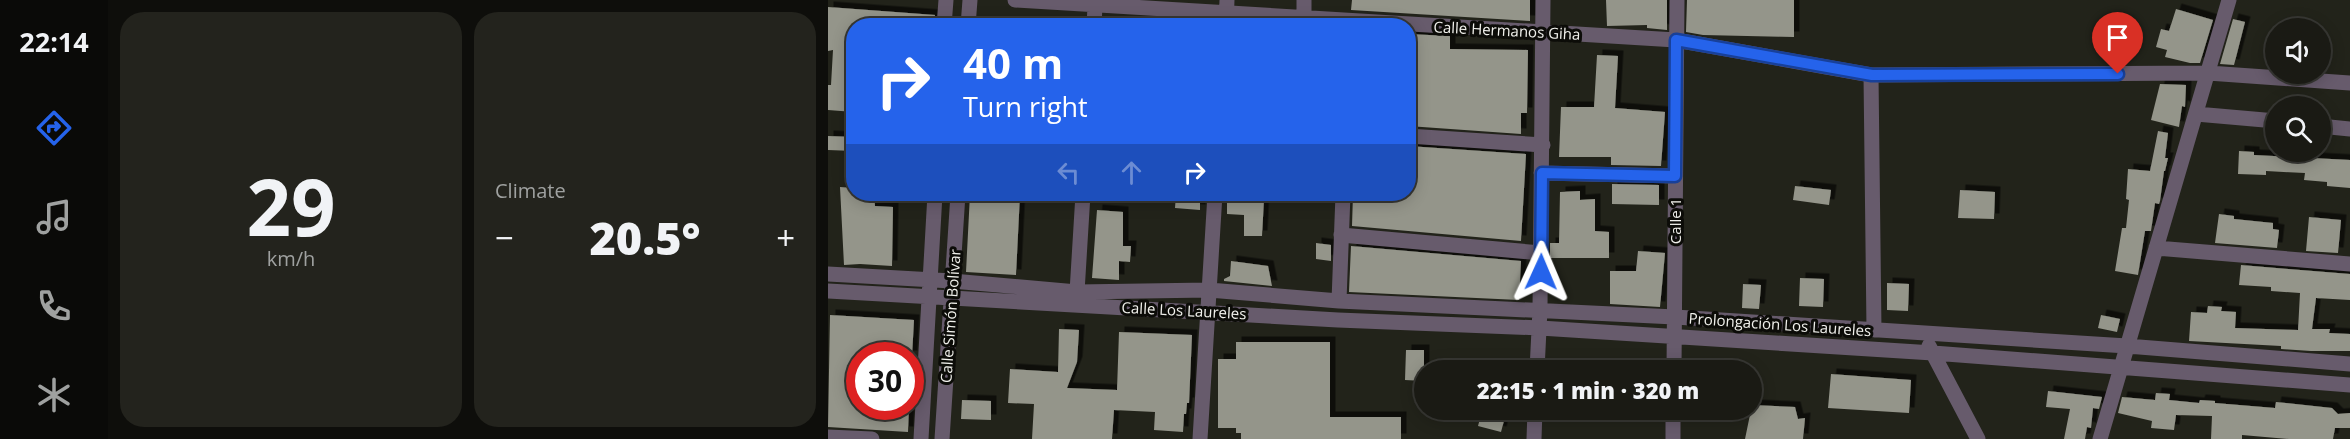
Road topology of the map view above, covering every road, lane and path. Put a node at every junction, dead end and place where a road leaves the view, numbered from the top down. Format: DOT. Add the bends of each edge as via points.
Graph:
graph roads {
  1 [pos="946,0"];
  2 [pos="970,0"];
  3 [pos="1015,0"];
  4 [pos="1304,0"];
  5 [pos="1543,0"];
  6 [pos="1677,0"];
  7 [pos="2229,0"];
  8 [pos="1095,6"];
  9 [pos="1227,13"];
  10 [pos="945,18"];
  11 [pos="969,18"];
  12 [pos="1094,18"];
  13 [pos="1304,18"];
  14 [pos="1416,26"];
  15 [pos="1544,32"];
  16 [pos="1676,40"];
  17 [pos="2208,73"];
  18 [pos="1872,75"];
  19 [pos="2350,84"];
  20 [pos="2196,114"];
  21 [pos="2265,121"];
  22 [pos="2331,127"];
  23 [pos="2350,129"];
  24 [pos="1416,137"];
  25 [pos="1543,145"];
  26 [pos="1542,173"];
  27 [pos="1675,176"];
  28 [pos="935,201"];
  29 [pos="958,201"];
  30 [pos="1083,201"];
  31 [pos="1215,201"];
  32 [pos="1343,201"];
  33 [pos="1341,235"];
  34 [pos="2156,248"];
  35 [pos="1541,253"];
  36 [pos="2350,264"];
  37 [pos="828,274"];
  38 [pos="930,280"];
  39 [pos="952,281"];
  40 [pos="828,291"];
  41 [pos="1209,291"];
  42 [pos="1077,292"];
  43 [pos="930,297"];
  44 [pos="951,298"];
  45 [pos="1339,301"];
  46 [pos="1540,309"];
  47 [pos="1207,311"];
  48 [pos="1675,317"];
  49 [pos="1540,328"];
  50 [pos="1874,330"];
  51 [pos="1922,333"];
  52 [pos="1675,336"];
  53 [pos="2127,346"];
  54 [pos="1933,353"];
  55 [pos="1538,360"];
  56 [pos="1674,360"];
  57 [pos="2350,364"];
  58 [pos="2121,368"];
  59 [pos="2350,385"];
  60 [pos="1535,420"];
  61 [pos="1673,420"];
  62 [pos="828,437"];
  63 [pos="872,439"];
  64 [pos="921,439"];
  65 [pos="942,439"];
  66 [pos="1200,439"];
  67 [pos="1534,439"];
  68 [pos="1673,439"];
  69 [pos="1978,439"];
  70 [pos="2100,439"];
  1 -- 10 [label="street"];
  2 -- 11 [label="street"];
  3 -- 8 [label="street, Calle Hermanos Giha"];
  4 -- 13 [label="street"];
  5 -- 15 [label="street"];
  6 -- 16 [label="street, Calle 1"];
  7 -- 17 [label="street"];
  8 -- 9 [label="street, Calle Hermanos Giha"];
  8 -- 12 [label="street"];
  9 -- 13 [label="street, Calle Hermanos Giha"];
  14 -- 15 [label="street, Calle Hermanos Giha"];
  15 -- 16 [label="street, Calle Hermanos Giha"];
  15 -- 25 [label="street"];
  16 -- 18 [label="street, Calle Hermanos Giha"];
  16 -- 27 [label="street, Calle 1"];
  17 -- 18 [label="street, Calle Hermanos Giha"];
  17 -- 19 [label="street, Calle Hermanos Giha"];
  17 -- 20 [label="street"];
  18 -- 50 [label="street"];
  20 -- 21 [label="street"];
  20 -- 34 [label="street"];
  22 -- 23 [label="street"];
  24 -- 25 [label="street"];
  25 -- 26 [label="street"];
  26 -- 27 [label="street"];
  26 -- 35 [label="street"];
  27 -- 48 [label="street, Calle 1"];
  28 -- 38 [label="street, Calle Simón Bolívar"];
  29 -- 39 [label="street, Calle Simón Bolívar"];
  30 -- 42 [label="street"];
  31 -- 41 [label="street"];
  32 -- 33 [label="street"];
  33 -- 35 [label="street"];
  33 -- 45 [label="street"];
  34 -- 36 [label="street"];
  34 -- 53 [label="street"];
  35 -- 46 [label="street"];
  37 -- 38 [label="street, Calle Los Laureles"];
  38 -- 39 [label="street, Calle Los Laureles"];
  38 -- 43 [label="street, Calle Simón Bolívar"];
  39 -- 42 [label="street, Calle Los Laureles"];
  39 -- 44 [label="street, Calle Simón Bolívar"];
  40 -- 43 [label="street, Calle Los Laureles"];
  41 -- 42 [label="street, Calle Los Laureles"];
  41 -- 45 [label="street, Prolongación Los Laureles"];
  41 -- 47 [label="street"];
  43 -- 44 [label="street, Calle Los Laureles"];
  43 -- 64 [label="street, Calle Simón Bolívar"];
  44 -- 47 [label="street, Calle Los Laureles"];
  44 -- 65 [label="street, Calle Simón Bolívar"];
  45 -- 46 [label="street, Prolongación Los Laureles"];
  46 -- 48 [label="street, Prolongación Los Laureles"];
  46 -- 49 [label="street"];
  47 -- 49 [label="street, Calle Los Laureles"];
  47 -- 66 [label="street"];
  48 -- 50 [label="street, Prolongación Los Laureles"];
  48 -- 52 [label="street, Calle 1"];
  49 -- 52 [label="street, Prolongación Los Laureles"];
  49 -- 55 [label="street"];
  50 -- 51 [label="street, Prolongación Los Laureles"];
  51 -- 53 [label="street, Prolongación Los Laureles"];
  51 -- 54 [label="street"];
  52 -- 54 [label="street, Prolongación Los Laureles"];
  52 -- 56 [label="street, Calle 1"];
  53 -- 57 [label="street, Prolongación Los Laureles"];
  53 -- 58 [label="street"];
  54 -- 58 [label="street, Prolongación Los Laureles"];
  54 -- 69 [label="street"];
  58 -- 59 [label="street, Prolongación Los Laureles"];
  58 -- 70 [label="street"];
  60 -- 67 [label="street"];
  61 -- 68 [label="street"];
  62 -- 63 [label="street"];
}
